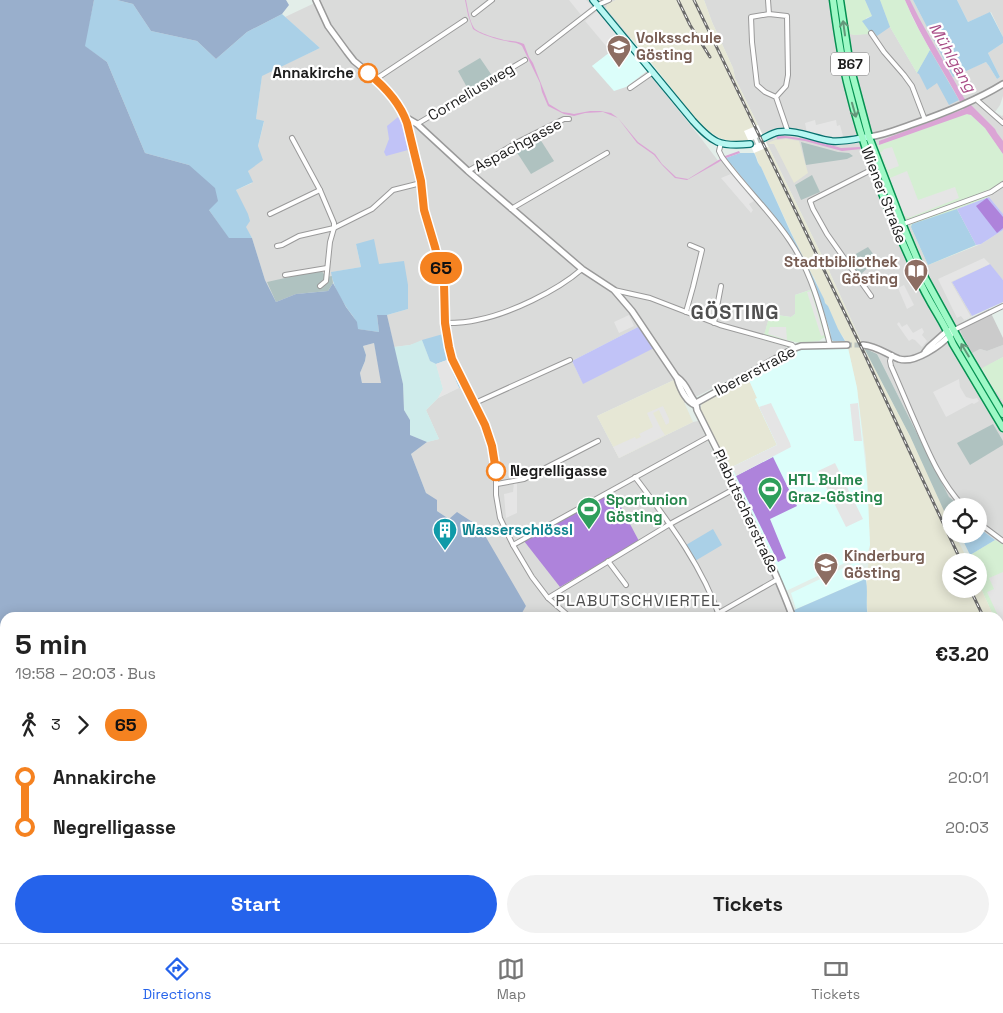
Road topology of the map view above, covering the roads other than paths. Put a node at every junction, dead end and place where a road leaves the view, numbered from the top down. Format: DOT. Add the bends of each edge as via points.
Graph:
graph roads {
  1 [pos="316,0"];
  2 [pos="492,0"];
  3 [pos="593,0"];
  4 [pos="609,0"];
  5 [pos="768,0"];
  6 [pos="833,0"];
  7 [pos="840,0"];
  8 [pos="598,6"];
  9 [pos="474,14"];
  10 [pos="769,14"];
  11 [pos="465,20"];
  12 [pos="872,33"];
  13 [pos="538,52"];
  14 [pos="525,60"];
  15 [pos="653,72"];
  16 [pos="376,79"];
  17 [pos="1003,84"];
  18 [pos="630,88"];
  19 [pos="776,97"];
  20 [pos="977,98"];
  21 [pos="405,117"];
  22 [pos="569,119"];
  23 [pos="925,120"];
  24 [pos="1003,123"];
  25 [pos="417,124"];
  26 [pos="788,132"];
  27 [pos="292,138"];
  28 [pos="764,138"];
  29 [pos="866,138"];
  30 [pos="724,144"];
  31 [pos="750,144"];
  32 [pos="607,153"];
  33 [pos="873,169"];
  34 [pos="468,171"];
  35 [pos="421,183"];
  36 [pos="1003,184"];
  37 [pos="320,190"];
  38 [pos="511,209"];
  39 [pos="270,214"];
  40 [pos="903,224"];
  41 [pos="334,228"];
  42 [pos="690,245"];
  43 [pos="277,246"];
  44 [pos="327,268"];
  45 [pos="582,270"];
  46 [pos="285,275"];
  47 [pos="320,286"];
  48 [pos="721,286"];
  49 [pos="614,290"];
  50 [pos="871,296"];
  51 [pos="1003,306"];
  52 [pos="686,312"];
  53 [pos="445,323"];
  54 [pos="714,323"];
  55 [pos="950,332"];
  56 [pos="830,345"];
  57 [pos="846,345"];
  58 [pos="863,345"];
  59 [pos="795,348"];
  60 [pos="892,355"];
  61 [pos="570,360"];
  62 [pos="475,403"];
  63 [pos="696,404"];
  64 [pos="1003,414"];
  65 [pos="1003,428"];
  66 [pos="710,436"];
  67 [pos="598,441"];
  68 [pos="635,477"];
  69 [pos="497,484"];
  70 [pos="736,488"];
  71 [pos="956,498"];
  72 [pos="670,524"];
  73 [pos="987,529"];
  74 [pos="1003,541"];
  75 [pos="513,545"];
  76 [pos="608,561"];
  77 [pos="778,579"];
  78 [pos="626,585"];
  79 [pos="548,598"];
  80 [pos="564,612"];
  81 [pos="718,612"];
  82 [pos="791,612"];
  1 -- 16 [label="street" via="328,26 347,52"];
  2 -- 9 [label="street"];
  3 -- 8 [label="main road"];
  4 -- 8 [label="street"];
  5 -- 10 [label="street"];
  6 -- 29 [label="main road, Wiener Straße / B67, one-way" via="844,69"];
  29 -- 7 [label="main road, Wiener Straße / B67, one-way"];
  8 -- 13 [label="street"];
  8 -- 15 [label="main road"];
  10 -- 19 [label="street" via="788,16 788,75 786,86"];
  10 -- 19 [label="street" via="751,17 752,42 758,85"];
  11 -- 16 [label="street"];
  12 -- 23 [label="street" via="912,86"];
  14 -- 25 [label="street, Corneliusweg"];
  15 -- 18 [label="street"];
  15 -- 30 [label="main road" via="706,136"];
  16 -- 21 [label="street"];
  17 -- 20 [label="street"];
  19 -- 26 [label="street"];
  20 -- 23 [label="street"];
  20 -- 24 [label="street"];
  21 -- 25 [label="street, Plabutscherstraße"];
  21 -- 35 [label="street"];
  22 -- 34 [label="street, Aspachgasse" via="518,142"];
  23 -- 29 [label="street"];
  25 -- 34 [label="street, Plabutscherstraße"];
  26 -- 28 [label="main road"];
  26 -- 29 [label="main road" via="841,142"];
  27 -- 37 [label="street"];
  29 -- 33 [label="main road, Wiener Straße / B67"];
  29 -- 40 [label="main road, Wiener Straße / B67"];
  30 -- 31 [label="main road"];
  30 -- 56 [label="street" via="719,151 723,159 781,229 799,257 817,296"];
  32 -- 38 [label="street"];
  33 -- 50 [label="street" via="810,200 828,234"];
  33 -- 55 [label="main road, Wiener Straße / B67" via="909,258"];
  34 -- 38 [label="street, Plabutscherstraße"];
  35 -- 41 [label="street" via="393,190 372,209"];
  35 -- 53 [label="street" via="424,210 444,283"];
  36 -- 40 [label="street, Wiener Straße" via="991,192"];
  37 -- 39 [label="street"];
  37 -- 41 [label="street"];
  38 -- 45 [label="street, Plabutscherstraße"];
  40 -- 55 [label="main road, Wiener Straße / B67"];
  41 -- 43 [label="street" via="300,235"];
  41 -- 44 [label="street"];
  42 -- 52 [label="street" via="702,250"];
  44 -- 46 [label="street"];
  44 -- 47 [label="street" via="326,281"];
  45 -- 49 [label="street, Plabutscherstraße"];
  45 -- 53 [label="street" via="556,288 509,310 478,320"];
  48 -- 54 [label="street"];
  49 -- 52 [label="street" via="650,298"];
  49 -- 63 [label="street, Plabutscherstraße" via="630,308 690,403"];
  51 -- 55 [label="street"];
  52 -- 54 [label="street"];
  53 -- 62 [label="street" via="452,359"];
  54 -- 59 [label="street"];
  55 -- 60 [label="street" via="934,348 916,358 908,360"];
  64 -- 55 [label="main road, Wiener Straße / B67, one-way"];
  55 -- 65 [label="main road, Wiener Straße / B67" via="953,344"];
  56 -- 57 [label="street, Ibererstraße"];
  56 -- 59 [label="street, Ibererstraße"];
  58 -- 60 [label="street" via="877,347"];
  59 -- 63 [label="street, Ibererstraße"];
  60 -- 71 [label="street" via="891,366 925,443"];
  61 -- 62 [label="street"];
  62 -- 69 [label="street" via="492,446"];
  63 -- 66 [label="street, Plabutscherstraße"];
  66 -- 68 [label="street"];
  66 -- 70 [label="street, Plabutscherstraße"];
  67 -- 69 [label="street" via="524,479"];
  68 -- 72 [label="street"];
  68 -- 75 [label="street"];
  69 -- 75 [label="street" via="500,518"];
  70 -- 72 [label="street"];
  70 -- 77 [label="street, Plabutscherstraße"];
  72 -- 76 [label="street"];
  72 -- 81 [label="street" via="707,584"];
  73 -- 74 [label="street"];
  75 -- 79 [label="street"];
  76 -- 78 [label="street"];
  76 -- 79 [label="street"];
  77 -- 81 [label="street"];
  77 -- 82 [label="street, Plabutscherstraße"];
  79 -- 80 [label="street"];
}
